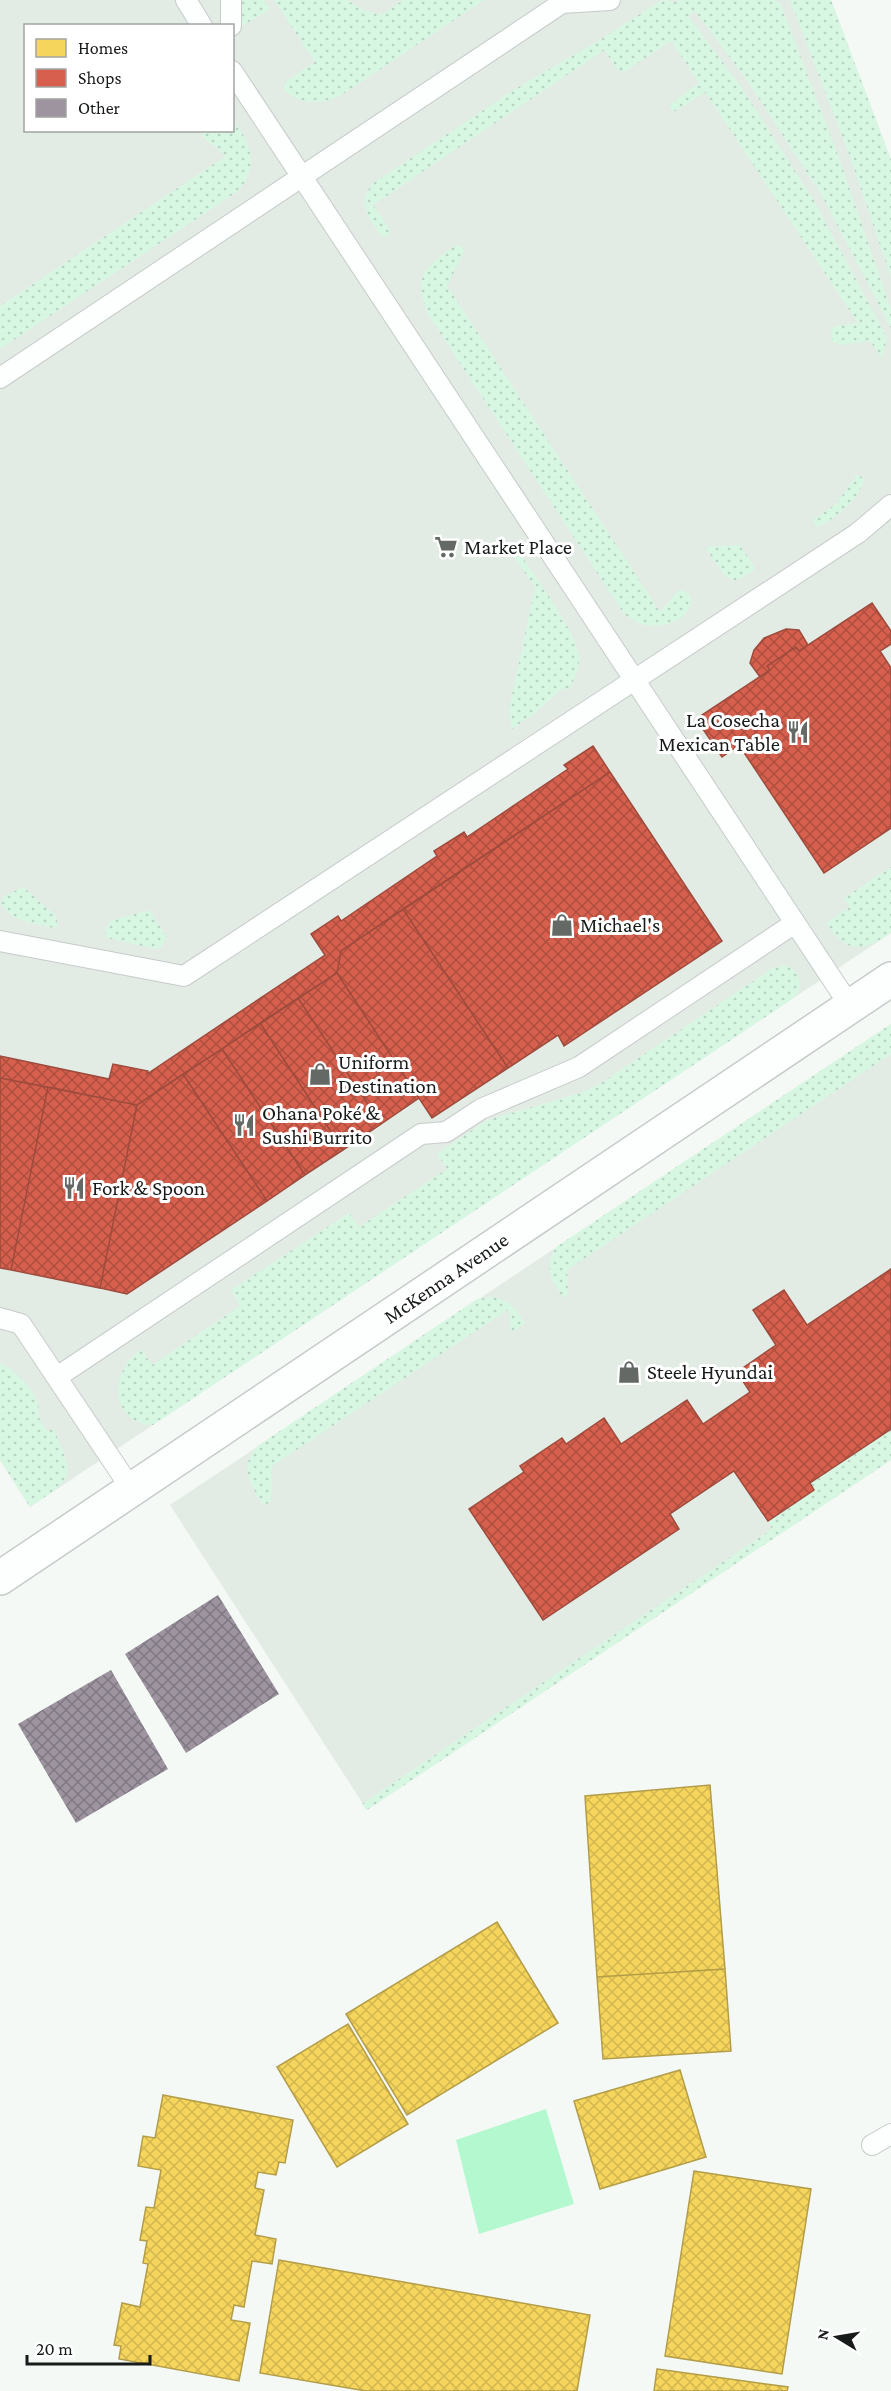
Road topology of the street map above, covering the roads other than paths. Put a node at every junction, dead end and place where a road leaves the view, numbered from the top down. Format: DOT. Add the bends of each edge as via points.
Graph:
graph roads {
  1 [pos="186,0"];
  2 [pos="231,0"];
  3 [pos="610,0"];
  4 [pos="563,2"];
  5 [pos="201,24"];
  6 [pos="231,24"];
  7 [pos="234,74"];
  8 [pos="303,178"];
  9 [pos="0,378"];
  10 [pos="891,505"];
  11 [pos="635,680"];
  12 [pos="795,923"];
  13 [pos="0,941"];
  14 [pos="891,979"];
  15 [pos="850,1006"];
  16 [pos="0,1318"];
  17 [pos="57,1377"];
  18 [pos="132,1490"];
  19 [pos="8,1566"];
  20 [pos="891,2133"];
  21 [pos="891,2149"];
  1 -- 5 [label="lane"];
  2 -- 6 [label="lane"];
  3 -- 4 [label="lane"];
  4 -- 8 [label="lane"];
  7 -- 8 [label="lane"];
  8 -- 9 [label="lane"];
  8 -- 11 [label="lane"];
  10 -- 11 [label="lane" via="858,533"];
  11 -- 12 [label="lane"];
  11 -- 13 [label="lane" via="184,976"];
  12 -- 15 [label="lane"];
  12 -- 17 [label="lane" via="579,1067 481,1109 446,1132 421,1134"];
  14 -- 15 [label="street, McKenna Avenue"];
  15 -- 18 [label="street, McKenna Avenue"];
  16 -- 17 [label="lane" via="21,1324"];
  17 -- 18 [label="lane"];
  18 -- 19 [label="street, McKenna Avenue"];
  20 -- 21 [label="lane" via="872,2145"];
}
